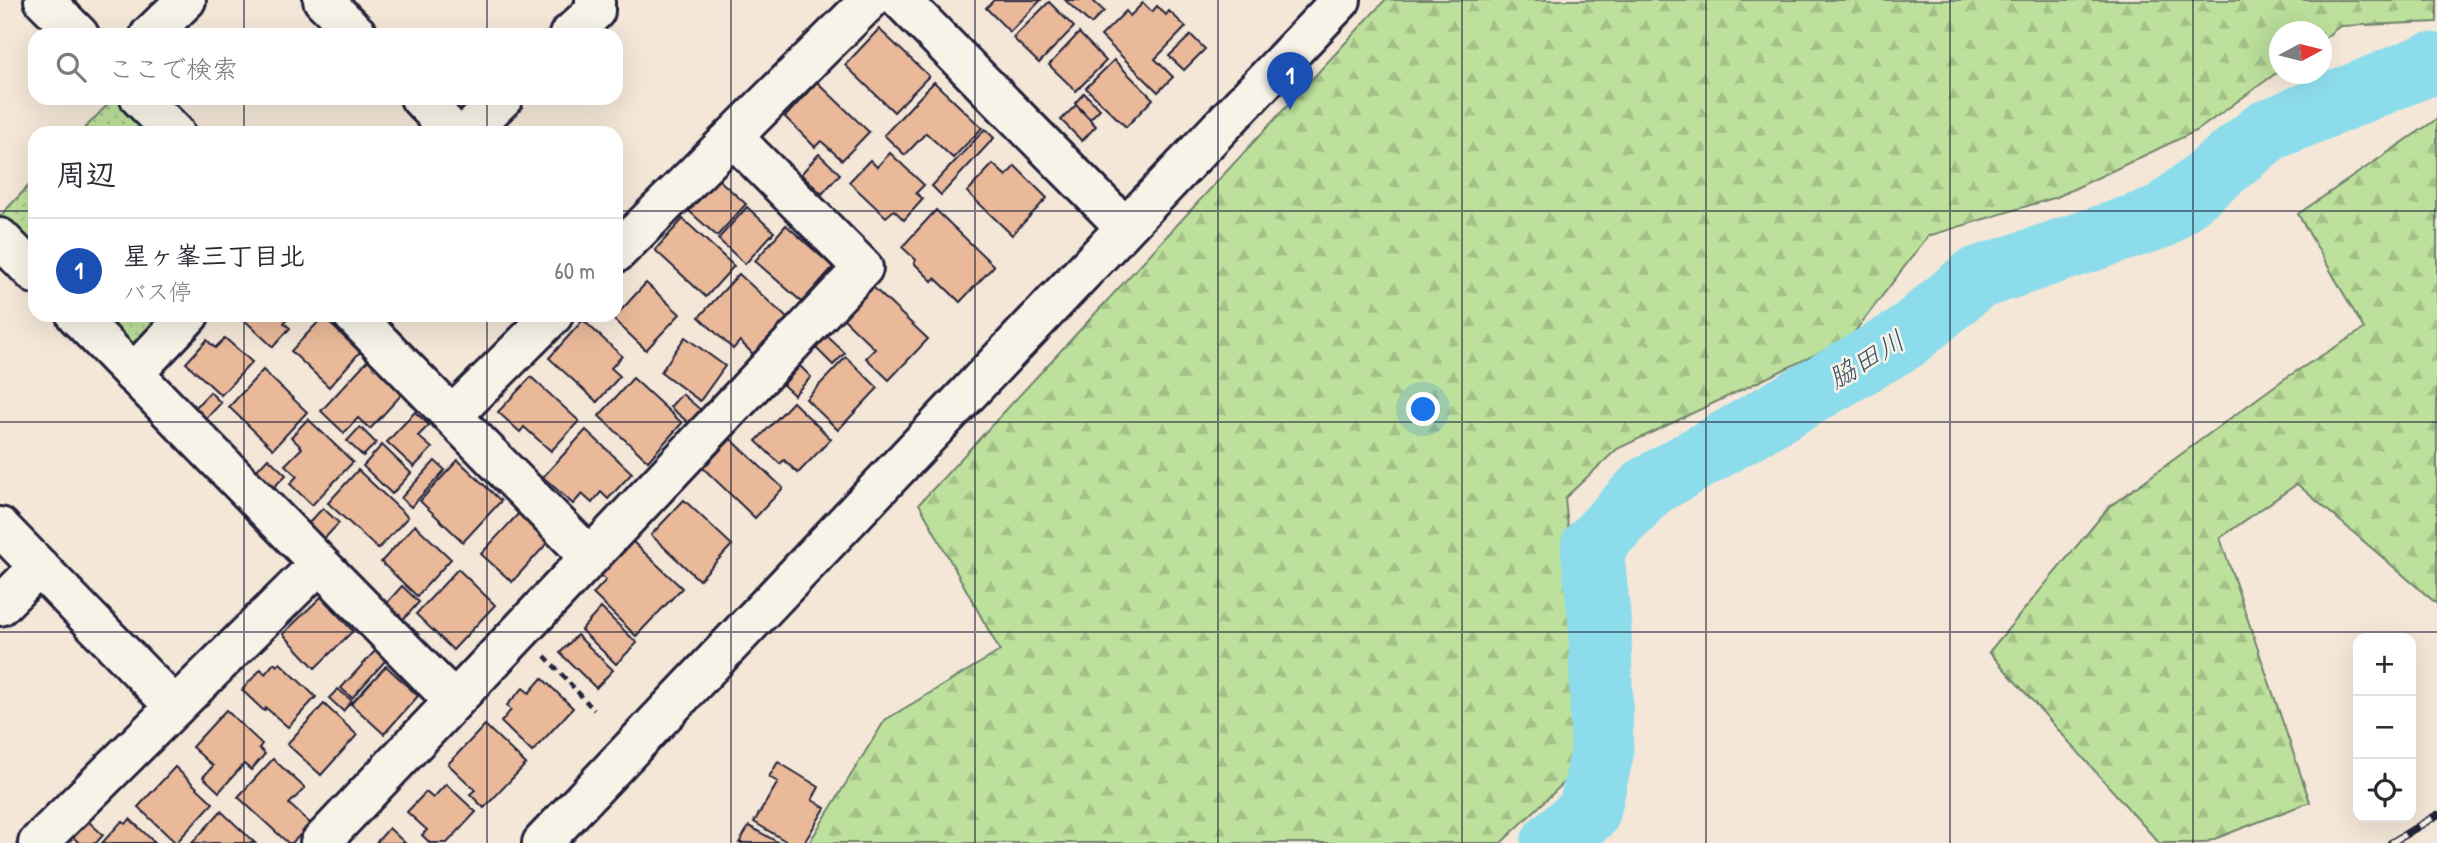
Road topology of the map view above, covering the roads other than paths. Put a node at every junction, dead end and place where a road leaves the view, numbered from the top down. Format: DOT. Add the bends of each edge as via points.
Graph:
graph roads {
  1 [pos="44,0"];
  2 [pos="186,0"];
  3 [pos="323,0"];
  4 [pos="595,0"];
  5 [pos="870,0"];
  6 [pos="901,0"];
  7 [pos="1341,0"];
  8 [pos="72,28"];
  9 [pos="157,28"];
  10 [pos="351,28"];
  11 [pos="577,28"];
  12 [pos="147,105"];
  13 [pos="426,105"];
  14 [pos="496,105"];
  15 [pos="168,126"];
  16 [pos="447,126"];
  17 [pos="474,126"];
  18 [pos="733,137"];
  19 [pos="1125,227"];
  20 [pos="0,238"];
  21 [pos="623,246"];
  22 [pos="28,267"];
  23 [pos="82,322"];
  24 [pos="182,322"];
  25 [pos="360,322"];
  26 [pos="546,322"];
  27 [pos="133,374"];
  28 [pos="452,416"];
  29 [pos="0,527"];
  30 [pos="590,557"];
  31 [pos="319,564"];
  32 [pos="39,567"];
  33 [pos="0,606"];
  34 [pos="454,701"];
  35 [pos="175,707"];
  36 [pos="38,843"];
  37 [pos="320,843"];
  38 [pos="542,843"];
  1 -- 8 [label="street"];
  2 -- 9 [label="street"];
  3 -- 10 [label="street"];
  4 -- 11 [label="street" via="595,11"];
  5 -- 18 [label="street"];
  6 -- 19 [label="street"];
  7 -- 19 [label="street"];
  12 -- 15 [label="street"];
  13 -- 16 [label="street"];
  14 -- 17 [label="street"];
  18 -- 21 [label="street"];
  18 -- 30 [label="street" via="863,268"];
  19 -- 38 [label="street"];
  20 -- 22 [label="street"];
  23 -- 27 [label="street"];
  24 -- 27 [label="street"];
  25 -- 28 [label="street"];
  26 -- 28 [label="street"];
  27 -- 31 [label="street"];
  28 -- 30 [label="street"];
  29 -- 32 [label="street"];
  30 -- 34 [label="street"];
  31 -- 34 [label="street"];
  31 -- 35 [label="street"];
  32 -- 33 [label="street"];
  32 -- 35 [label="street"];
  34 -- 37 [label="street"];
  35 -- 36 [label="street"];
}
